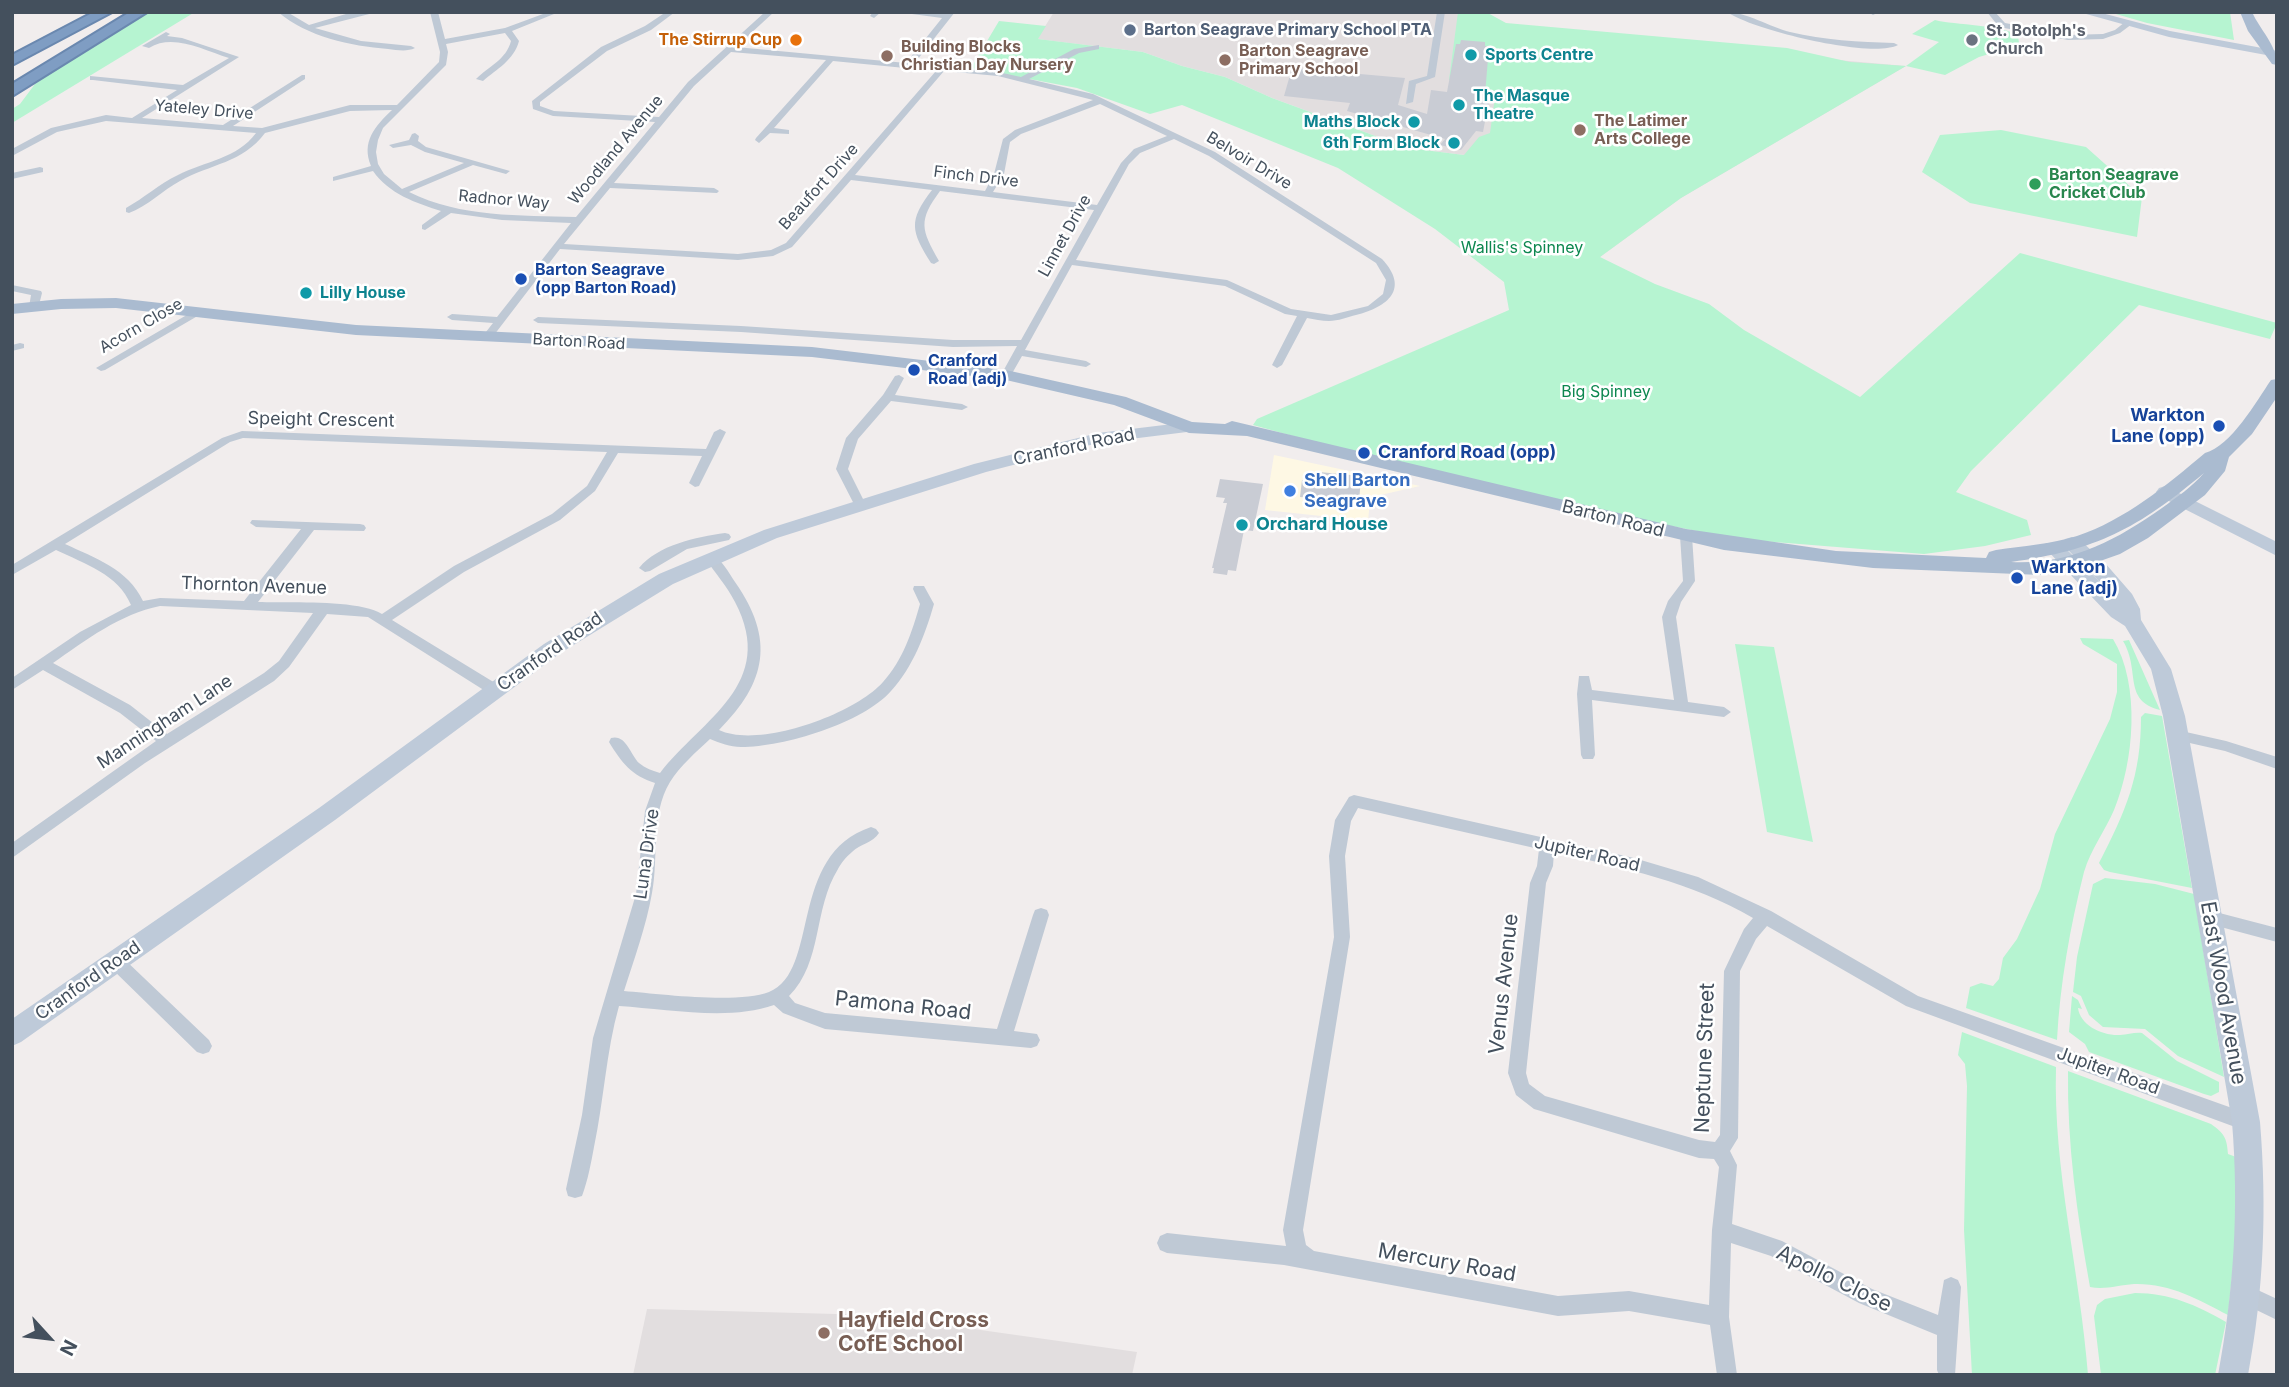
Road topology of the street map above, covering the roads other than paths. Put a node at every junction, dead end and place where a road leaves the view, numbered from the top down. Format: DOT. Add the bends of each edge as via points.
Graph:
graph roads {
  1 [pos="95,12"];
  2 [pos="105,12"];
  3 [pos="124,12"];
  4 [pos="139,12"];
  5 [pos="282,12"];
  6 [pos="373,12"];
  7 [pos="434,12"];
  8 [pos="671,12"];
  9 [pos="770,12"];
  10 [pos="901,12"];
  11 [pos="1441,12"];
  12 [pos="1731,12"];
  13 [pos="1991,12"];
  14 [pos="2084,12"];
  15 [pos="2246,12"];
  16 [pos="550,13"];
  17 [pos="949,14"];
  18 [pos="2128,24"];
  19 [pos="310,27"];
  20 [pos="507,30"];
  21 [pos="442,42"];
  22 [pos="1894,45"];
  23 [pos="146,46"];
  24 [pos="1096,47"];
  25 [pos="411,48"];
  26 [pos="729,49"];
  27 [pos="12,52"];
  28 [pos="2274,54"];
  29 [pos="832,58"];
  30 [pos="12,61"];
  31 [pos="909,65"];
  32 [pos="943,68"];
  33 [pos="107,70"];
  34 [pos="12,71"];
  35 [pos="470,73"];
  36 [pos="302,77"];
  37 [pos="1023,79"];
  38 [pos="278,81"];
  39 [pos="293,83"];
  40 [pos="184,88"];
  41 [pos="12,91"];
  42 [pos="1099,101"];
  43 [pos="1409,102"];
  44 [pos="399,107"];
  45 [pos="135,118"];
  46 [pos="662,120"];
  47 [pos="224,128"];
  48 [pos="768,130"];
  49 [pos="262,131"];
  50 [pos="786,132"];
  51 [pos="1174,136"];
  52 [pos="759,140"];
  53 [pos="393,145"];
  54 [pos="12,153"];
  55 [pos="470,164"];
  56 [pos="516,166"];
  57 [pos="375,169"];
  58 [pos="40,170"];
  59 [pos="12,176"];
  60 [pos="850,177"];
  61 [pos="335,178"];
  62 [pos="608,185"];
  63 [pos="938,188"];
  64 [pos="714,191"];
  65 [pos="402,192"];
  66 [pos="987,195"];
  67 [pos="1099,208"];
  68 [pos="129,209"];
  69 [pos="449,209"];
  70 [pos="579,220"];
  71 [pos="425,227"];
  72 [pos="557,246"];
  73 [pos="934,261"];
  74 [pos="1069,262"];
  75 [pos="12,288"];
  76 [pos="19,308"];
  77 [pos="197,312"];
  78 [pos="1303,315"];
  79 [pos="452,317"];
  80 [pos="500,320"];
  81 [pos="538,320"];
  82 [pos="487,337"];
  83 [pos="1020,347"];
  84 [pos="1086,365"];
  85 [pos="1277,365"];
  86 [pos="102,368"];
  87 [pos="1006,375"];
  88 [pos="899,378"];
  89 [pos="2277,384"];
  90 [pos="888,397"];
  91 [pos="962,407"];
  92 [pos="1170,420"];
  93 [pos="1189,427"];
  94 [pos="1245,431"];
  95 [pos="720,432"];
  96 [pos="615,449"];
  97 [pos="709,453"];
  98 [pos="695,483"];
  99 [pos="2174,497"];
  100 [pos="860,505"];
  101 [pos="256,523"];
  102 [pos="310,526"];
  103 [pos="360,528"];
  104 [pos="1686,536"];
  105 [pos="725,537"];
  106 [pos="57,545"];
  107 [pos="682,546"];
  108 [pos="2277,550"];
  109 [pos="2070,553"];
  110 [pos="705,561"];
  111 [pos="645,568"];
  112 [pos="12,571"];
  113 [pos="919,589"];
  114 [pos="138,605"];
  115 [pos="247,606"];
  116 [pos="323,609"];
  117 [pos="383,620"];
  118 [pos="44,664"];
  119 [pos="12,685"];
  120 [pos="495,690"];
  121 [pos="1682,706"];
  122 [pos="1724,712"];
  123 [pos="711,733"];
  124 [pos="2177,735"];
  125 [pos="167,742"];
  126 [pos="616,742"];
  127 [pos="1588,755"];
  128 [pos="2277,763"];
  129 [pos="663,780"];
  130 [pos="871,833"];
  131 [pos="1547,844"];
  132 [pos="14,848"];
  133 [pos="1041,915"];
  134 [pos="1765,916"];
  135 [pos="2208,917"];
  136 [pos="2277,935"];
  137 [pos="116,962"];
  138 [pos="777,996"];
  139 [pos="613,998"];
  140 [pos="12,1034"];
  141 [pos="1003,1038"];
  142 [pos="1031,1040"];
  143 [pos="203,1046"];
  144 [pos="2246,1122"];
  145 [pos="1719,1151"];
  146 [pos="575,1189"];
  147 [pos="1721,1230"];
  148 [pos="1167,1243"];
  149 [pos="1311,1261"];
  150 [pos="1951,1287"];
  151 [pos="2247,1295"];
  152 [pos="2277,1310"];
  153 [pos="1719,1317"];
  154 [pos="1947,1329"];
  155 [pos="1947,1370"];
  156 [pos="1727,1375"];
  157 [pos="2233,1375"];
  1 -- 27 [label="highway"];
  2 -- 30 [label="highway"];
  3 -- 34 [label="highway"];
  4 -- 41 [label="highway"];
  5 -- 19 [label="street"];
  6 -- 19 [label="street"];
  7 -- 21 [label="street"];
  8 -- 46 [label="street" via="604,49 542,95 536,107 553,113"];
  9 -- 26 [label="street, Woodland Avenue"];
  10 -- 17 [label="street"];
  11 -- 43 [label="street" via="1431,77 1412,83"];
  12 -- 22 [label="street" via="1789,33"];
  13 -- 18 [label="street" via="2002,25 2069,37 2113,34"];
  14 -- 18 [label="street"];
  15 -- 28 [label="main road" via="2254,31"];
  16 -- 20 [label="street"];
  17 -- 31 [label="street"];
  18 -- 28 [label="street"];
  19 -- 25 [label="street" via="363,45"];
  20 -- 21 [label="street"];
  20 -- 35 [label="street" via="514,48 483,76"];
  21 -- 44 [label="street" via="443,63"];
  23 -- 40 [label="street" via="164,35 238,58"];
  24 -- 37 [label="street" via="1077,51"];
  26 -- 29 [label="street, Belvoir Drive"];
  26 -- 46 [label="street, Woodland Avenue" via="691,84"];
  29 -- 31 [label="street, Belvoir Drive"];
  29 -- 48 [label="street"];
  31 -- 32 [label="street, Belvoir Drive"];
  32 -- 37 [label="street, Belvoir Drive"];
  32 -- 60 [label="street, Beaufort Drive"];
  33 -- 40 [label="street" via="93,78"];
  36 -- 39 [label="street"];
  37 -- 42 [label="street, Belvoir Drive"];
  38 -- 39 [label="street"];
  39 -- 47 [label="street"];
  40 -- 45 [label="street"];
  42 -- 51 [label="street, Belvoir Drive"];
  42 -- 66 [label="street" via="1018,132 1006,141 999,173"];
  44 -- 49 [label="street, Yateley Drive" via="350,108"];
  44 -- 57 [label="street" via="372,139"];
  45 -- 47 [label="street, Yateley Drive"];
  45 -- 54 [label="street, Yateley Drive" via="106,118 54,130"];
  46 -- 62 [label="street, Woodland Avenue"];
  47 -- 49 [label="street, Yateley Drive"];
  48 -- 50 [label="street"];
  48 -- 52 [label="street"];
  49 -- 68 [label="street" via="243,153 183,175 150,202"];
  51 -- 67 [label="street, Linnet Drive" via="1130,157"];
  51 -- 78 [label="street, Belvoir Drive" via="1238,170 1387,270 1392,287 1372,308 1331,318"];
  53 -- 55 [label="street" via="414,139 420,148"];
  55 -- 56 [label="street" via="504,174"];
  55 -- 65 [label="street"];
  57 -- 61 [label="street"];
  57 -- 65 [label="street, Radnor Way"];
  58 -- 59 [label="street"];
  60 -- 63 [label="street, Finch Drive"];
  60 -- 72 [label="street, Beaufort Drive" via="789,245 773,253 738,257"];
  62 -- 64 [label="street"];
  62 -- 70 [label="street, Woodland Avenue"];
  63 -- 66 [label="street, Finch Drive"];
  63 -- 73 [label="street" via="916,221"];
  65 -- 69 [label="street, Radnor Way"];
  66 -- 67 [label="street, Finch Drive"];
  67 -- 74 [label="street, Linnet Drive"];
  69 -- 70 [label="street, Radnor Way"];
  69 -- 71 [label="street"];
  70 -- 72 [label="street, Woodland Avenue"];
  72 -- 80 [label="street, Woodland Avenue"];
  74 -- 78 [label="street, Belvoir Drive" via="1227,283"];
  74 -- 83 [label="street, Linnet Drive"];
  75 -- 76 [label="street, Barton Road" via="37,293"];
  76 -- 77 [label="main road, Barton Road" via="116,303"];
  77 -- 82 [label="main road, Barton Road" via="356,330"];
  77 -- 86 [label="street, Acorn Close"];
  78 -- 85 [label="street"];
  79 -- 80 [label="street"];
  80 -- 82 [label="street, Woodland Avenue"];
  81 -- 83 [label="street, Barton Road" via="771,329 957,345 1006,341"];
  82 -- 87 [label="main road, Barton Road" via="812,352"];
  83 -- 84 [label="street, Barton Road"];
  83 -- 87 [label="street, Linnet Drive"];
  87 -- 92 [label="main road, Barton Road" via="1120,401"];
  88 -- 90 [label="street"];
  89 -- 99 [label="main road, Barton Road" via="2220,456 2219,468"];
  90 -- 91 [label="street"];
  90 -- 100 [label="street" via="852,438 842,469"];
  92 -- 93 [label="main road, Barton Road"];
  92 -- 94 [label="main road, Barton Road"];
  92 -- 100 [label="street, Cranford Road" via="1060,446"];
  93 -- 94 [label="main road, Barton Road"];
  94 -- 104 [label="main road, Barton Road"];
  95 -- 97 [label="street"];
  96 -- 97 [label="street, Speight Crescent"];
  96 -- 106 [label="street, Speight Crescent" via="242,434"];
  96 -- 117 [label="street" via="591,488 556,517 459,569"];
  97 -- 98 [label="street"];
  99 -- 108 [label="street"];
  99 -- 109 [label="main road, Barton Road" via="2129,540"];
  100 -- 110 [label="street, Cranford Road"];
  101 -- 102 [label="street"];
  102 -- 103 [label="street"];
  102 -- 115 [label="street"];
  104 -- 109 [label="main road, Barton Road" via="1870,563 1988,565 2006,570"];
  104 -- 121 [label="street" via="1689,581 1670,617"];
  105 -- 107 [label="street"];
  106 -- 112 [label="street, Speight Crescent"];
  106 -- 114 [label="street" via="120,578 135,594"];
  107 -- 110 [label="street, Luna Drive"];
  107 -- 111 [label="street"];
  109 -- 124 [label="street, East Wood Avenue" via="2118,612 2133,621 2161,669"];
  110 -- 120 [label="street, Cranford Road" via="587,625"];
  110 -- 123 [label="street, Luna Drive" via="744,606 755,655 729,713"];
  113 -- 123 [label="street" via="927,604 921,626 896,676 876,698 814,727 786,734 742,743"];
  114 -- 115 [label="street, Thornton Avenue"];
  114 -- 118 [label="street, Thornton Avenue"];
  115 -- 116 [label="street, Thornton Avenue"];
  116 -- 117 [label="street, Thornton Avenue" via="361,612"];
  116 -- 125 [label="street, Manningham Lane" via="284,664 269,677"];
  117 -- 120 [label="street, Thornton Avenue"];
  118 -- 119 [label="street, Thornton Avenue"];
  118 -- 125 [label="street" via="125,709"];
  120 -- 137 [label="street, Cranford Road"];
  121 -- 122 [label="street"];
  121 -- 127 [label="street" via="1584,687"];
  123 -- 129 [label="street, Luna Drive"];
  124 -- 128 [label="street"];
  124 -- 135 [label="street, East Wood Avenue"];
  125 -- 132 [label="street, Manningham Lane"];
  126 -- 129 [label="street" via="632,767"];
  129 -- 139 [label="street, Luna Drive" via="652,815 644,894"];
  130 -- 138 [label="street" via="856,838 834,857 797,976"];
  131 -- 134 [label="street, Jupiter Road" via="1692,882"];
  131 -- 145 [label="street, Venus Avenue" via="1538,883 1517,1073 1522,1089 1540,1103 1570,1113"];
  131 -- 149 [label="street, Jupiter Road" via="1354,801 1343,820 1337,856 1342,937 1293,1230 1297,1251"];
  133 -- 141 [label="street"];
  134 -- 144 [label="street, Jupiter Road" via="1912,1001"];
  134 -- 145 [label="street, Neptune Street" via="1750,934 1732,971 1729,1138"];
  135 -- 136 [label="street"];
  135 -- 144 [label="street, East Wood Avenue"];
  137 -- 140 [label="street, Cranford Road"];
  137 -- 143 [label="street"];
  138 -- 139 [label="street" via="745,1003"];
  138 -- 141 [label="street, Pamona Road" via="789,1008 825,1021"];
  139 -- 146 [label="street, Luna Drive" via="601,1040"];
  141 -- 142 [label="street, Pamona Road"];
  144 -- 151 [label="street, East Wood Avenue" via="2253,1209"];
  145 -- 147 [label="street, Neptune Street" via="1728,1165"];
  147 -- 153 [label="street, Neptune Street"];
  147 -- 154 [label="street, Apollo Close" via="1775,1248 1866,1296"];
  148 -- 149 [label="street, Mercury Road"];
  149 -- 153 [label="street, Mercury Road" via="1558,1306 1629,1301"];
  150 -- 154 [label="street"];
  151 -- 152 [label="street"];
  151 -- 157 [label="street, East Wood Avenue"];
  153 -- 156 [label="street, Neptune Street"];
  154 -- 155 [label="street"];
}
